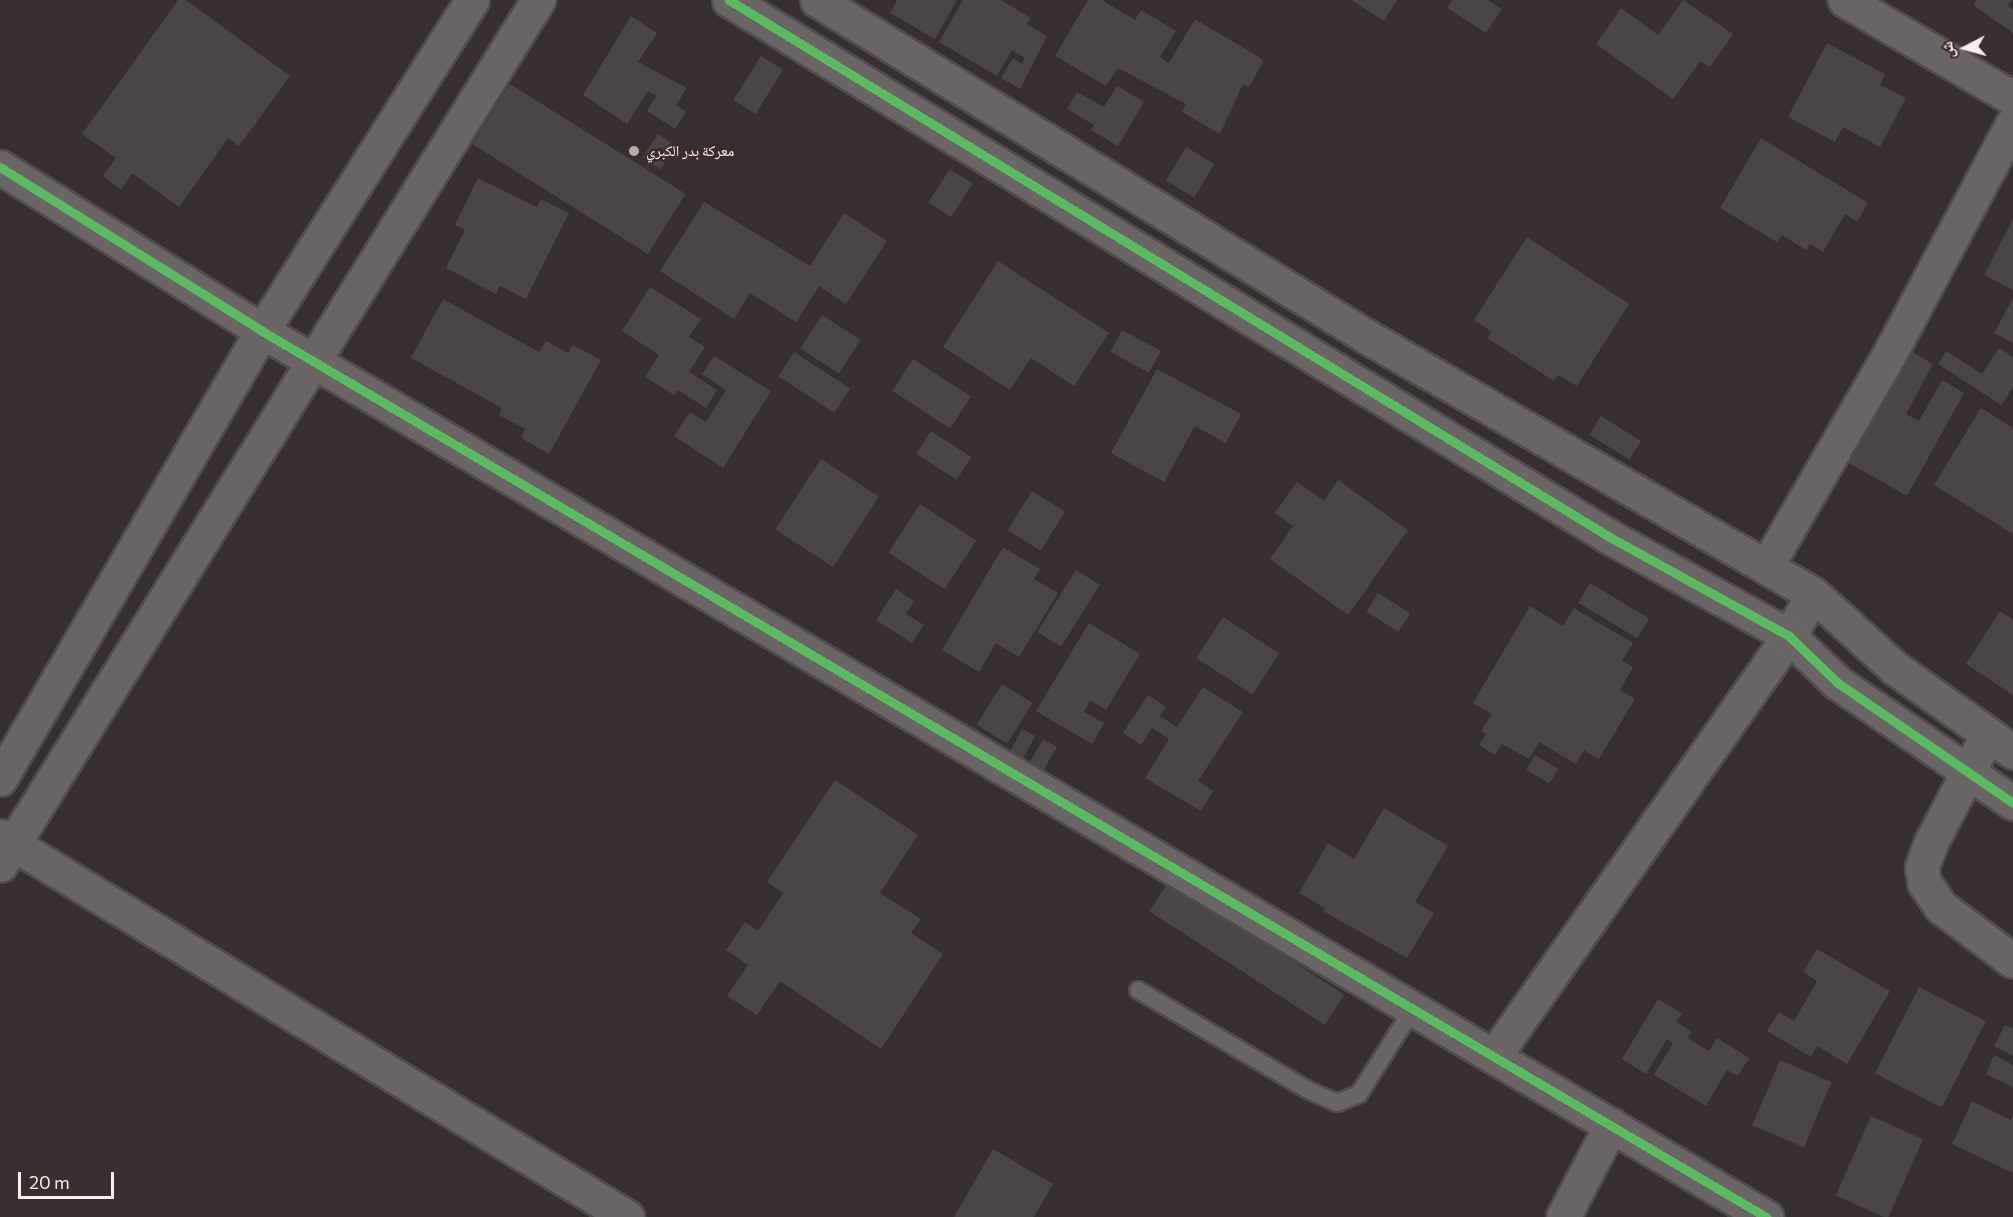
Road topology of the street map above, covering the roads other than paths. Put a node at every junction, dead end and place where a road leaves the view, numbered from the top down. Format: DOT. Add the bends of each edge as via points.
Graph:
graph roads {
  1 [pos="472,0"];
  2 [pos="538,0"];
  3 [pos="729,0"];
  4 [pos="816,0"];
  5 [pos="1845,0"];
  6 [pos="2013,98"];
  7 [pos="2013,123"];
  8 [pos="0,167"];
  9 [pos="1242,261"];
  10 [pos="1219,298"];
  11 [pos="262,332"];
  12 [pos="1366,336"];
  13 [pos="313,361"];
  14 [pos="1345,375"];
  15 [pos="1766,567"];
  16 [pos="1813,594"];
  17 [pos="1789,636"];
  18 [pos="2001,743"];
  19 [pos="1969,772"];
  20 [pos="0,779"];
  21 [pos="2013,803"];
  22 [pos="4,848"];
  23 [pos="2013,961"];
  24 [pos="1138,990"];
  25 [pos="1413,1009"];
  26 [pos="1494,1056"];
  27 [pos="1611,1125"];
  28 [pos="627,1217"];
  29 [pos="1563,1217"];
  30 [pos="1766,1217"];
  1 -- 11 [label="street"];
  2 -- 13 [label="street"];
  3 -- 10 [label="street"];
  4 -- 9 [label="street"];
  5 -- 6 [label="street"];
  7 -- 15 [label="street" via="1890,353"];
  8 -- 11 [label="street"];
  9 -- 10 [label="street"];
  9 -- 12 [label="street"];
  10 -- 14 [label="street"];
  11 -- 13 [label="street"];
  11 -- 20 [label="street"];
  12 -- 14 [label="street"];
  12 -- 15 [label="street"];
  13 -- 22 [label="street"];
  13 -- 25 [label="street"];
  14 -- 17 [label="street" via="1608,536"];
  15 -- 16 [label="street"];
  16 -- 17 [label="street"];
  16 -- 18 [label="street" via="1895,668"];
  17 -- 19 [label="street" via="1838,683"];
  17 -- 26 [label="street"];
  18 -- 19 [label="street"];
  19 -- 21 [label="street"];
  19 -- 23 [label="street" via="1931,842 1922,867 1924,882 1941,907"];
  22 -- 28 [label="street"];
  24 -- 25 [label="lane" via="1306,1089 1337,1103 1359,1094"];
  25 -- 26 [label="street"];
  26 -- 27 [label="street"];
  27 -- 29 [label="street"];
  27 -- 30 [label="street"];
}
